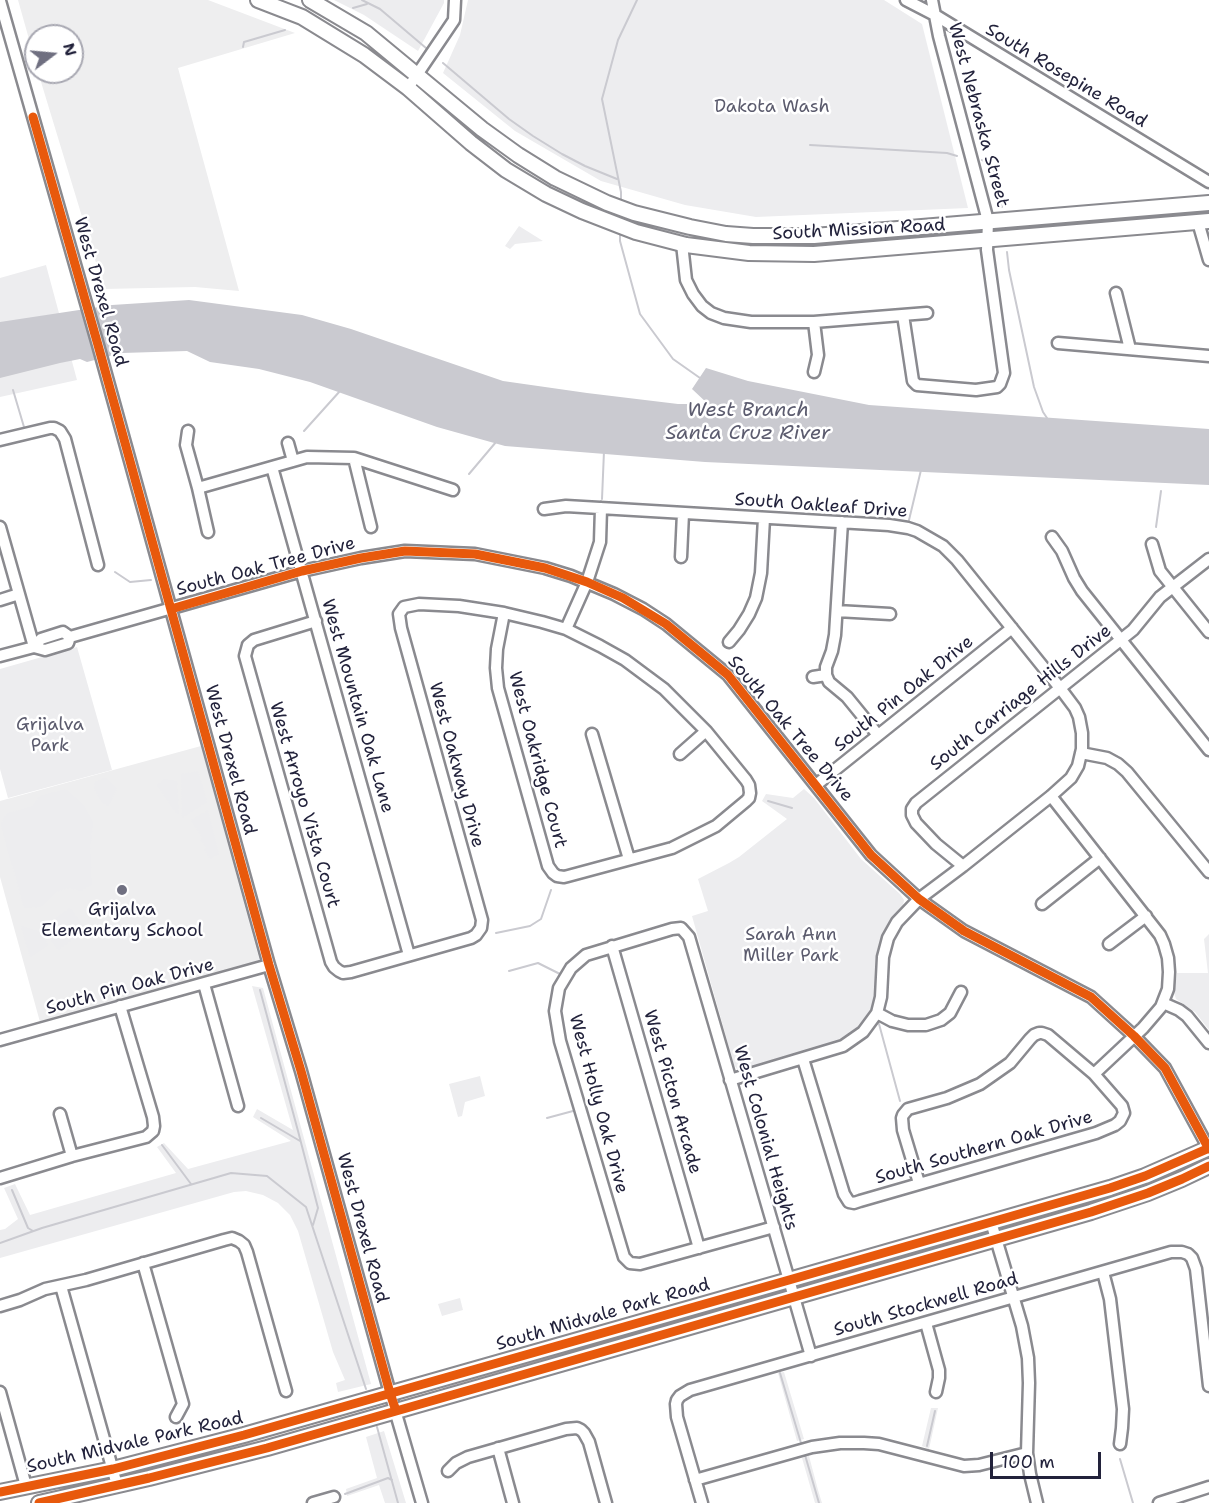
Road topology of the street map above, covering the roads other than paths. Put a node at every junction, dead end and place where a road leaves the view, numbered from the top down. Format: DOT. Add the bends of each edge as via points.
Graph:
graph roads {
  1 [pos="258,0"];
  2 [pos="310,0"];
  3 [pos="455,0"];
  4 [pos="906,0"];
  5 [pos="932,0"];
  6 [pos="0,1"];
  7 [pos="935,15"];
  8 [pos="417,74"];
  9 [pos="408,88"];
  10 [pos="1209,182"];
  11 [pos="1209,203"];
  12 [pos="988,221"];
  13 [pos="1204,222"];
  14 [pos="785,236"];
  15 [pos="987,239"];
  16 [pos="682,244"];
  17 [pos="785,254"];
  18 [pos="1209,260"];
  19 [pos="1116,293"];
  20 [pos="927,313"];
  21 [pos="903,315"];
  22 [pos="814,322"];
  23 [pos="1058,343"];
  24 [pos="1130,349"];
  25 [pos="1209,356"];
  26 [pos="814,372"];
  27 [pos="188,431"];
  28 [pos="0,440"];
  29 [pos="288,443"];
  30 [pos="354,458"];
  31 [pos="293,461"];
  32 [pos="272,467"];
  33 [pos="198,488"];
  34 [pos="453,490"];
  35 [pos="601,508"];
  36 [pos="544,509"];
  37 [pos="683,513"];
  38 [pos="764,518"];
  39 [pos="842,522"];
  40 [pos="0,527"];
  41 [pos="371,527"];
  42 [pos="208,531"];
  43 [pos="1052,537"];
  44 [pos="1152,544"];
  45 [pos="681,557"];
  46 [pos="1209,559"];
  47 [pos="98,565"];
  48 [pos="302,571"];
  49 [pos="587,582"];
  50 [pos="1173,587"];
  51 [pos="20,594"];
  52 [pos="0,600"];
  53 [pos="171,609"];
  54 [pos="837,611"];
  55 [pos="504,613"];
  56 [pos="890,614"];
  57 [pos="316,621"];
  58 [pos="1012,628"];
  59 [pos="566,629"];
  60 [pos="1209,632"];
  61 [pos="1121,640"];
  62 [pos="729,642"];
  63 [pos="34,647"];
  64 [pos="0,656"];
  65 [pos="826,675"];
  66 [pos="813,677"];
  67 [pos="1060,688"];
  68 [pos="706,731"];
  69 [pos="592,734"];
  70 [pos="878,735"];
  71 [pos="1209,750"];
  72 [pos="1081,753"];
  73 [pos="680,754"];
  74 [pos="816,784"];
  75 [pos="1051,796"];
  76 [pos="1100,858"];
  77 [pos="629,859"];
  78 [pos="963,866"];
  79 [pos="1209,872"];
  80 [pos="919,899"];
  81 [pos="1042,904"];
  82 [pos="1146,916"];
  83 [pos="685,928"];
  84 [pos="1109,944"];
  85 [pos="612,946"];
  86 [pos="409,955"];
  87 [pos="269,965"];
  88 [pos="204,984"];
  89 [pos="961,992"];
  90 [pos="1163,1003"];
  91 [pos="120,1006"];
  92 [pos="878,1013"];
  93 [pos="1139,1032"];
  94 [pos="0,1040"];
  95 [pos="1209,1043"];
  96 [pos="803,1059"];
  97 [pos="1094,1074"];
  98 [pos="730,1080"];
  99 [pos="238,1106"];
  100 [pos="60,1114"];
  101 [pos="1209,1148"];
  102 [pos="72,1156"];
  103 [pos="1209,1166"];
  104 [pos="0,1178"];
  105 [pos="919,1184"];
  106 [pos="991,1222"];
  107 [pos="774,1227"];
  108 [pos="996,1239"];
  109 [pos="699,1248"];
  110 [pos="143,1263"];
  111 [pos="1103,1272"];
  112 [pos="789,1280"];
  113 [pos="61,1286"];
  114 [pos="794,1297"];
  115 [pos="1013,1298"];
  116 [pos="0,1306"];
  117 [pos="926,1323"];
  118 [pos="811,1356"];
  119 [pos="1209,1386"];
  120 [pos="285,1390"];
  121 [pos="0,1392"];
  122 [pos="936,1392"];
  123 [pos="390,1393"];
  124 [pos="396,1411"];
  125 [pos="176,1417"];
  126 [pos="1120,1444"];
  127 [pos="498,1448"];
  128 [pos="1027,1453"];
  129 [pos="113,1469"];
  130 [pos="448,1471"];
  131 [pos="695,1480"];
  132 [pos="117,1485"];
  133 [pos="26,1486"];
  134 [pos="1209,1487"];
  135 [pos="0,1492"];
  136 [pos="334,1497"];
  137 [pos="39,1503"];
  138 [pos="314,1503"];
  139 [pos="422,1503"];
  140 [pos="513,1503"];
  141 [pos="606,1503"];
  142 [pos="702,1503"];
  143 [pos="1037,1503"];
  144 [pos="1159,1503"];
  1 -- 9 [label="main road, South Mission Road" via="302,17"];
  2 -- 8 [label="main road, South Mission Road" via="366,33"];
  3 -- 8 [label="street" via="454,20"];
  4 -- 7 [label="street, South Rosepine Road"];
  5 -- 7 [label="street, West Nebraska Street"];
  6 -- 53 [label="street, West Drexel Road"];
  7 -- 10 [label="street, South Rosepine Road"];
  7 -- 12 [label="street, West Nebraska Street"];
  8 -- 9 [label="street"];
  8 -- 14 [label="main road, South Mission Road" via="518,155 607,203 726,234"];
  9 -- 16 [label="main road, South Mission Road" via="471,143 546,194 608,222"];
  11 -- 12 [label="main road, South Mission Road"];
  12 -- 14 [label="main road, South Mission Road"];
  12 -- 15 [label="street, West Nebraska Street"];
  13 -- 15 [label="main road, South Mission Road"];
  13 -- 18 [label="street"];
  14 -- 17 [label="main road"];
  15 -- 17 [label="main road, South Mission Road"];
  15 -- 21 [label="street, West Nebraska Street" via="1004,374 997,387 976,390 917,385 913,381"];
  16 -- 17 [label="main road, South Mission Road"];
  16 -- 22 [label="street" via="686,280 711,313 751,322"];
  19 -- 24 [label="street"];
  20 -- 21 [label="street"];
  21 -- 22 [label="street"];
  22 -- 26 [label="street" via="818,355"];
  23 -- 24 [label="street"];
  24 -- 25 [label="street"];
  27 -- 33 [label="street" via="186,445"];
  28 -- 47 [label="street" via="62,428"];
  29 -- 31 [label="street"];
  30 -- 31 [label="street"];
  30 -- 34 [label="street"];
  30 -- 41 [label="street"];
  31 -- 32 [label="street"];
  32 -- 33 [label="street"];
  32 -- 48 [label="street, West Mountain Oak Lane"];
  33 -- 42 [label="street"];
  35 -- 36 [label="street, South Oakleaf Drive"];
  35 -- 37 [label="street, South Oakleaf Drive"];
  35 -- 49 [label="street" via="600,542"];
  37 -- 38 [label="street, South Oakleaf Drive"];
  37 -- 45 [label="street"];
  38 -- 39 [label="street, South Oakleaf Drive"];
  38 -- 62 [label="street" via="756,598 740,630"];
  39 -- 54 [label="street"];
  39 -- 58 [label="street, South Oakleaf Drive" via="898,526 934,540 957,560"];
  40 -- 51 [label="street"];
  43 -- 61 [label="street" via="1082,591"];
  44 -- 50 [label="street" via="1160,571"];
  46 -- 50 [label="street, South Carriage Hills Drive"];
  48 -- 49 [label="street, South Oak Tree Drive" via="405,551 475,554 545,568"];
  48 -- 53 [label="street, South Oak Tree Drive"];
  48 -- 57 [label="street, West Mountain Oak Lane"];
  49 -- 59 [label="street"];
  49 -- 74 [label="street, South Oak Tree Drive" via="666,624 728,675"];
  50 -- 60 [label="street"];
  50 -- 61 [label="street, South Carriage Hills Drive"];
  51 -- 52 [label="street"];
  51 -- 63 [label="street"];
  53 -- 63 [label="street, South Oak Tree Drive" via="70,637 63,632 52,635"];
  53 -- 87 [label="street, West Drexel Road"];
  54 -- 56 [label="street"];
  54 -- 65 [label="street"];
  55 -- 59 [label="street"];
  55 -- 77 [label="street, West Oakridge Court" via="497,649 498,687 550,870 555,879"];
  55 -- 86 [label="street, West Oakway Drive" via="459,606 410,605 400,609 401,628 483,930 474,937"];
  57 -- 86 [label="street, West Mountain Oak Lane"];
  57 -- 86 [label="street, West Arroyo Vista Court" via="244,644 251,679 337,974"];
  58 -- 67 [label="street, South Oakleaf Drive"];
  58 -- 70 [label="street, South Pin Oak Drive"];
  59 -- 68 [label="street" via="625,660 664,689"];
  61 -- 67 [label="street, South Carriage Hills Drive"];
  61 -- 71 [label="street"];
  63 -- 64 [label="street, South Oak Tree Drive"];
  65 -- 66 [label="street"];
  65 -- 70 [label="street"];
  67 -- 72 [label="street, South Oakleaf Drive" via="1079,717"];
  67 -- 78 [label="street, South Carriage Hills Drive" via="916,803 909,813 936,844"];
  68 -- 73 [label="street"];
  68 -- 77 [label="street" via="753,793 716,826 672,848"];
  69 -- 77 [label="street"];
  70 -- 74 [label="street, South Pin Oak Drive"];
  72 -- 75 [label="street" via="1071,778"];
  72 -- 79 [label="street" via="1107,758 1127,772"];
  74 -- 80 [label="street, South Oak Tree Drive" via="871,855"];
  75 -- 76 [label="street"];
  75 -- 78 [label="street"];
  76 -- 81 [label="street"];
  76 -- 82 [label="street"];
  78 -- 80 [label="street"];
  80 -- 92 [label="street" via="888,938"];
  80 -- 93 [label="street, South Oak Tree Drive" via="964,931 1091,997"];
  82 -- 84 [label="street"];
  82 -- 90 [label="street" via="1160,935 1168,958 1168,989"];
  83 -- 85 [label="street, West Holly Oak Drive"];
  83 -- 98 [label="street, West Colonial Heights"];
  85 -- 109 [label="street, West Picton Arcade"];
  85 -- 109 [label="street, West Holly Oak Drive" via="586,955 571,968 559,988 555,1011 560,1041 629,1265"];
  87 -- 88 [label="street, South Pin Oak Drive"];
  87 -- 123 [label="street, West Drexel Road"];
  88 -- 91 [label="street, South Pin Oak Drive"];
  88 -- 99 [label="street"];
  89 -- 92 [label="street" via="950,1013 926,1025 892,1022"];
  90 -- 93 [label="street"];
  90 -- 95 [label="street" via="1187,1016"];
  91 -- 94 [label="street, South Pin Oak Drive"];
  91 -- 102 [label="street" via="155,1133"];
  92 -- 96 [label="street" via="863,1032 843,1046"];
  93 -- 97 [label="street"];
  93 -- 101 [label="street, South Oak Tree Drive" via="1165,1068"];
  96 -- 98 [label="street"];
  96 -- 105 [label="street, South Southern Oak Drive" via="848,1204"];
  97 -- 105 [label="street, South Southern Oak Drive" via="1119,1102 1126,1117 1115,1125"];
  97 -- 105 [label="street" via="1038,1030 1010,1063 980,1084 900,1114"];
  98 -- 107 [label="street, West Colonial Heights"];
  100 -- 102 [label="street"];
  101 -- 106 [label="main road, South Midvale Park Road" via="1127,1182"];
  102 -- 104 [label="street"];
  103 -- 108 [label="main road, South Midvale Park Road" via="1126,1201"];
  106 -- 108 [label="street"];
  106 -- 112 [label="main road, South Midvale Park Road"];
  107 -- 109 [label="street"];
  107 -- 112 [label="street, West Colonial Heights"];
  108 -- 114 [label="main road, South Midvale Park Road"];
  108 -- 115 [label="street"];
  110 -- 113 [label="street"];
  110 -- 120 [label="street" via="224,1240 241,1239"];
  110 -- 125 [label="street" via="183,1404"];
  111 -- 115 [label="street, South Stockwell Road"];
  111 -- 119 [label="street, South Stockwell Road" via="1190,1250 1196,1269"];
  111 -- 126 [label="street" via="1111,1306 1123,1409"];
  112 -- 114 [label="street, West Colonial Heights"];
  112 -- 123 [label="main road, South Midvale Park Road"];
  113 -- 116 [label="street"];
  113 -- 129 [label="street"];
  114 -- 118 [label="street, West Colonial Heights"];
  114 -- 124 [label="main road, South Midvale Park Road"];
  115 -- 117 [label="street, South Stockwell Road"];
  115 -- 128 [label="street" via="1028,1358"];
  117 -- 118 [label="street, South Stockwell Road"];
  117 -- 122 [label="street" via="939,1370"];
  118 -- 131 [label="street, South Stockwell Road" via="674,1398"];
  121 -- 133 [label="street"];
  123 -- 124 [label="street, West Drexel Road"];
  123 -- 129 [label="main road, South Midvale Park Road"];
  124 -- 132 [label="main road, South Midvale Park Road"];
  124 -- 139 [label="street, West Drexel Road"];
  127 -- 130 [label="street" via="461,1460"];
  127 -- 140 [label="street"];
  127 -- 141 [label="street" via="583,1426"];
  128 -- 131 [label="street" via="964,1466 879,1444 840,1443 803,1449"];
  128 -- 143 [label="street"];
  129 -- 132 [label="street"];
  129 -- 133 [label="main road, South Midvale Park Road"];
  131 -- 142 [label="street"];
  132 -- 137 [label="main road, South Midvale Park Road"];
  133 -- 135 [label="main road, South Midvale Park Road"];
  134 -- 144 [label="street"];
  136 -- 138 [label="street"];
}
